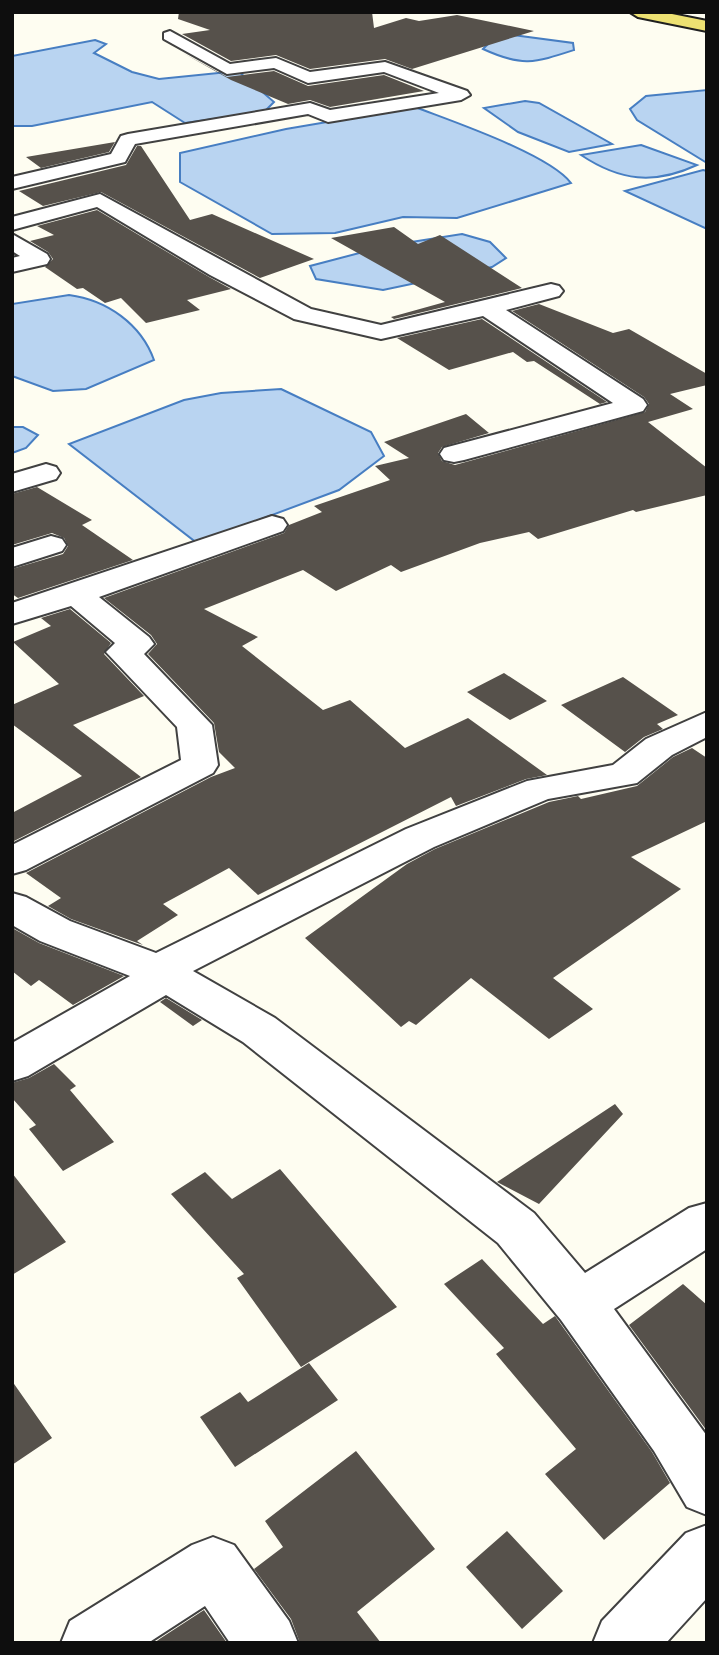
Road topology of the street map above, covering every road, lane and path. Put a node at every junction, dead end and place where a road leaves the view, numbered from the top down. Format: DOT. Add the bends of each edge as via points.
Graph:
graph roads {
  1 [pos="638,12"];
  2 [pos="663,12"];
  3 [pos="707,24"];
  4 [pos="170,36"];
  5 [pos="12,183"];
  6 [pos="12,224"];
  7 [pos="12,241"];
  8 [pos="12,265"];
  9 [pos="551,291"];
  10 [pos="486,307"];
  11 [pos="454,454"];
  12 [pos="46,473"];
  13 [pos="12,483"];
  14 [pos="272,525"];
  15 [pos="76,594"];
  16 [pos="12,614"];
  17 [pos="707,723"];
  18 [pos="12,861"];
  19 [pos="12,907"];
  20 [pos="162,972"];
  21 [pos="12,1064"];
  22 [pos="707,1223"];
  23 [pos="579,1304"];
  24 [pos="707,1488"];
  25 [pos="707,1554"];
  26 [pos="92,1643"];
  27 [pos="267,1643"];
  28 [pos="624,1643"];
  1 -- 3 [label="main road"];
  2 -- 3 [label="main road"];
  4 -- 5 [label="street" via="227,69 276,63 309,78 385,67 461,95 328,116 310,108 128,140 118,158"];
  6 -- 10 [label="street" via="100,200 303,314 381,332"];
  7 -- 8 [label="street" via="39,259"];
  9 -- 10 [label="street"];
  10 -- 11 [label="street" via="634,405"];
  12 -- 13 [label="street"];
  14 -- 15 [label="street"];
  15 -- 16 [label="street"];
  15 -- 18 [label="street" via="137,644 123,652 194,725 200,765"];
  17 -- 20 [label="street" via="659,747 624,775 540,789 420,838"];
  19 -- 20 [label="street" via="55,931"];
  20 -- 21 [label="street"];
  20 -- 23 [label="street" via="259,1030 516,1228"];
  22 -- 23 [label="street"];
  23 -- 24 [label="street" via="674,1433"];
  25 -- 28 [label="street"];
  26 -- 27 [label="street" via="213,1566"];
}
